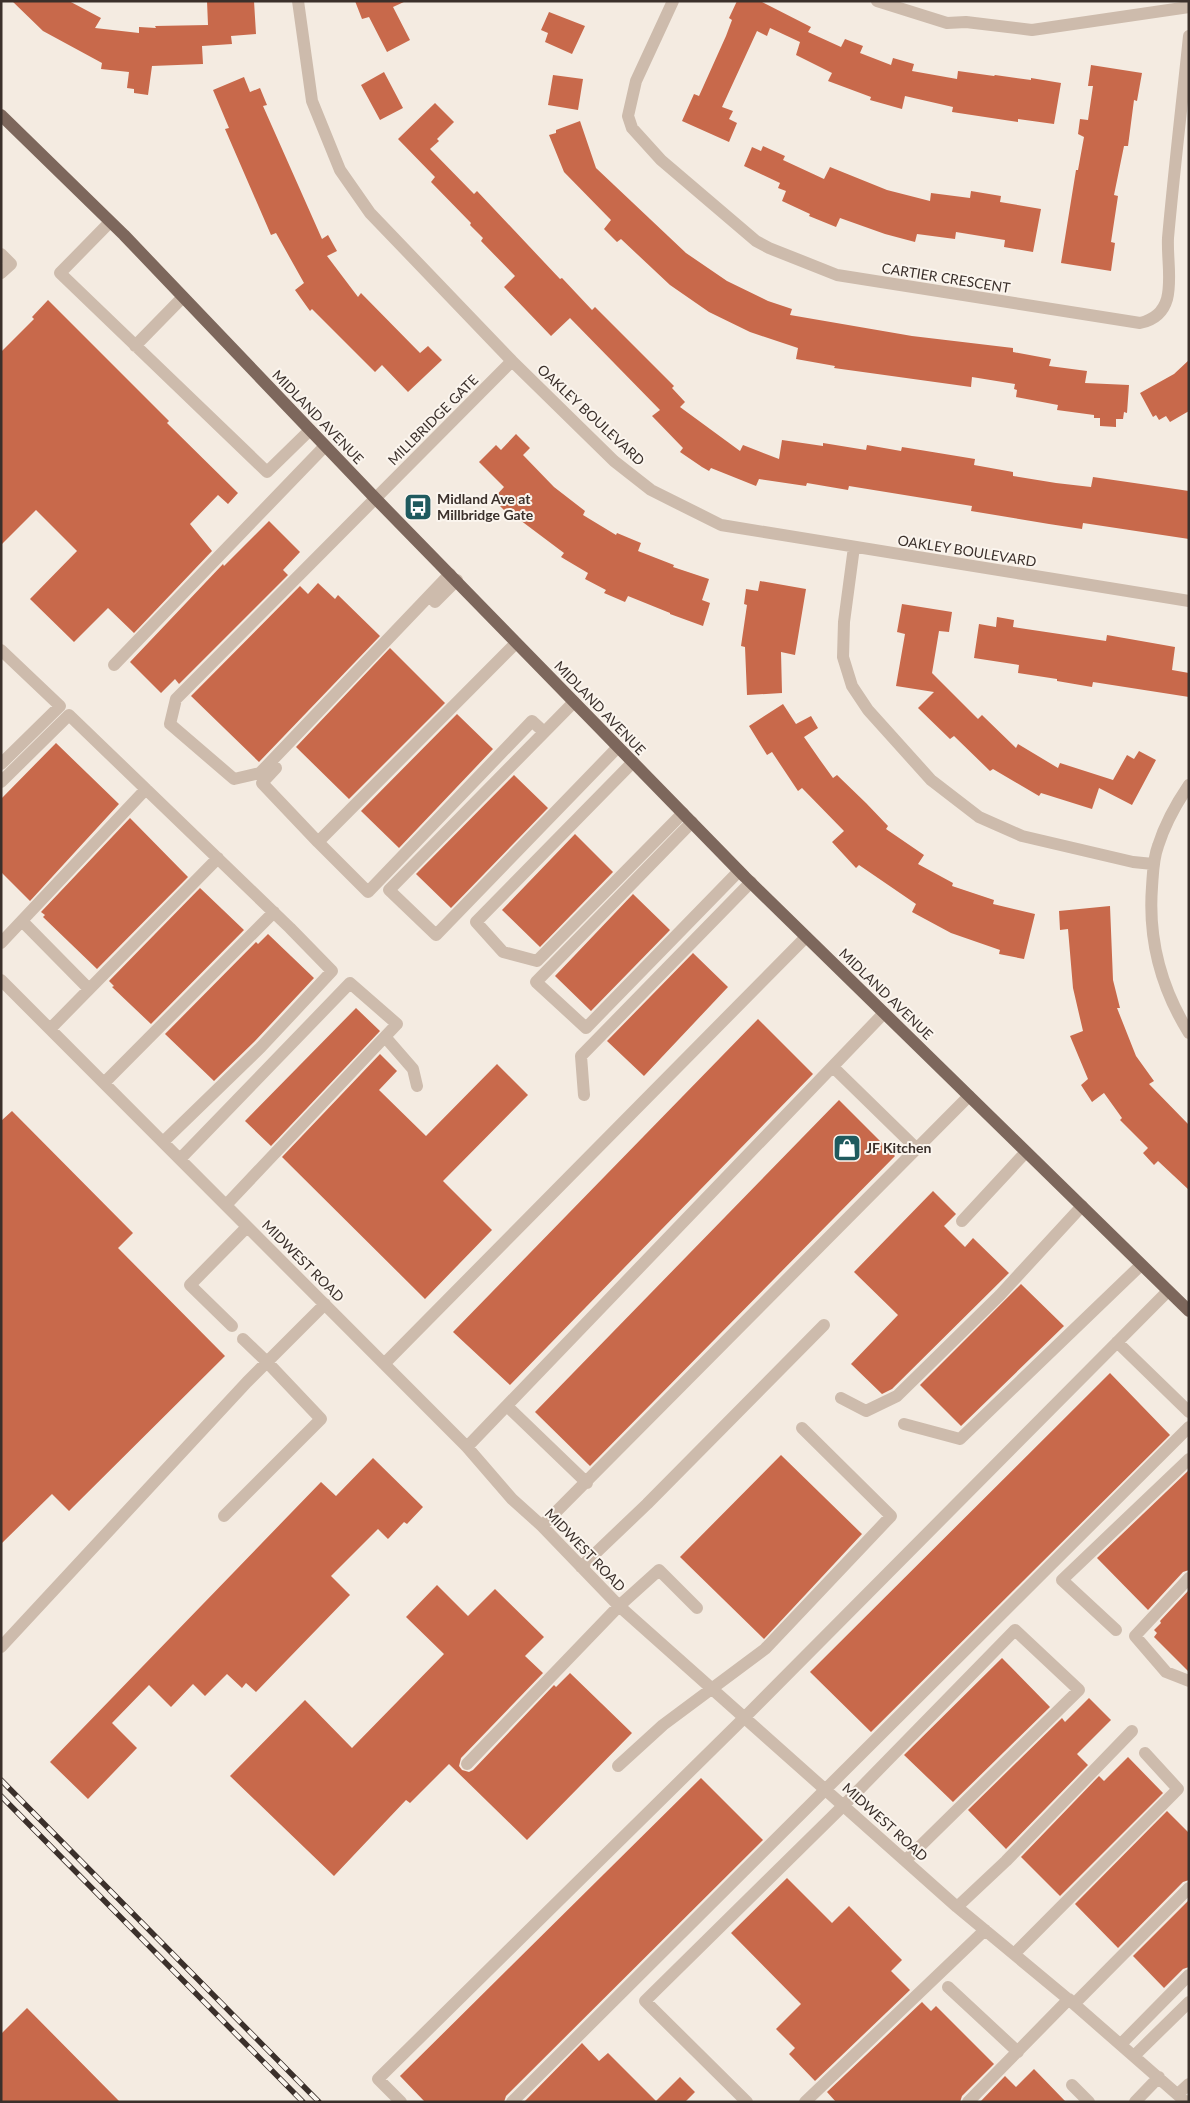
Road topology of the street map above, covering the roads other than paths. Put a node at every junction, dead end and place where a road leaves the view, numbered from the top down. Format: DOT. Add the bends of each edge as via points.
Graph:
graph roads {
  1 [pos="298,1"];
  2 [pos="672,1"];
  3 [pos="876,1"];
  4 [pos="1189,7"];
  5 [pos="1189,36"];
  6 [pos="1,115"];
  7 [pos="110,222"];
  8 [pos="1,254"];
  9 [pos="1,273"];
  10 [pos="183,296"];
  11 [pos="136,346"];
  12 [pos="512,361"];
  13 [pos="310,430"];
  14 [pos="325,446"];
  15 [pos="376,499"];
  16 [pos="854,547"];
  17 [pos="454,577"];
  18 [pos="1189,601"];
  19 [pos="516,643"];
  20 [pos="1,650"];
  21 [pos="114,665"];
  22 [pos="574,702"];
  23 [pos="544,732"];
  24 [pos="618,747"];
  25 [pos="633,762"];
  26 [pos="1,764"];
  27 [pos="1,782"];
  28 [pos="1189,785"];
  29 [pos="146,789"];
  30 [pos="687,818"];
  31 [pos="318,842"];
  32 [pos="218,858"];
  33 [pos="1154,864"];
  34 [pos="739,871"];
  35 [pos="751,882"];
  36 [pos="274,912"];
  37 [pos="22,921"];
  38 [pos="806,937"];
  39 [pos="1,943"];
  40 [pos="1,980"];
  41 [pos="89,988"];
  42 [pos="884,1013"];
  43 [pos="50,1029"];
  44 [pos="1189,1033"];
  45 [pos="386,1038"];
  46 [pos="833,1067"];
  47 [pos="104,1083"];
  48 [pos="417,1086"];
  49 [pos="584,1095"];
  50 [pos="969,1096"];
  51 [pos="182,1123"];
  52 [pos="199,1139"];
  53 [pos="163,1142"];
  54 [pos="917,1149"];
  55 [pos="1026,1152"];
  56 [pos="180,1159"];
  57 [pos="226,1205"];
  58 [pos="1082,1206"];
  59 [pos="962,1220"];
  60 [pos="248,1227"];
  61 [pos="1142,1265"];
  62 [pos="1168,1291"];
  63 [pos="325,1304"];
  64 [pos="1189,1311"];
  65 [pos="824,1325"];
  66 [pos="232,1326"];
  67 [pos="243,1339"];
  68 [pos="1117,1342"];
  69 [pos="267,1362"];
  70 [pos="384,1364"];
  71 [pos="841,1398"];
  72 [pos="507,1406"];
  73 [pos="1189,1412"];
  74 [pos="904,1424"];
  75 [pos="1189,1427"];
  76 [pos="802,1428"];
  77 [pos="467,1447"];
  78 [pos="1189,1459"];
  79 [pos="587,1482"];
  80 [pos="224,1516"];
  81 [pos="542,1526"];
  82 [pos="581,1568"];
  83 [pos="1189,1578"];
  84 [pos="619,1606"];
  85 [pos="698,1608"];
  86 [pos="1116,1630"];
  87 [pos="1,1647"];
  88 [pos="1189,1682"];
  89 [pos="714,1689"];
  90 [pos="745,1717"];
  91 [pos="1132,1731"];
  92 [pos="1145,1753"];
  93 [pos="467,1764"];
  94 [pos="618,1766"];
  95 [pos="826,1790"];
  96 [pos="844,1805"];
  97 [pos="906,1860"];
  98 [pos="1189,1888"];
  99 [pos="957,1907"];
  100 [pos="985,1930"];
  101 [pos="1014,1954"];
  102 [pos="1189,1975"];
  103 [pos="948,1987"];
  104 [pos="1072,2001"];
  105 [pos="1189,2002"];
  106 [pos="1121,2044"];
  107 [pos="1018,2052"];
  108 [pos="1134,2056"];
  109 [pos="1159,2077"];
  110 [pos="1189,2084"];
  111 [pos="1072,2085"];
  112 [pos="1182,2098"];
  113 [pos="401,2102"];
  114 [pos="512,2102"];
  115 [pos="746,2102"];
  116 [pos="805,2102"];
  117 [pos="968,2102"];
  118 [pos="1089,2102"];
  119 [pos="1135,2102"];
  1 -- 12 [label="street, OAKLEY BOULEVARD" via="312,101 340,170 370,213"];
  2 -- 5 [label="street, CARTIER CRESCENT" via="636,81 628,116 632,128 661,160 756,241 837,276 1140,323 1152,320 1161,312 1167,299 1168,240"];
  3 -- 4 [label="street" via="947,23 966,22 1032,30"];
  6 -- 7 [label="main road, MIDLAND AVENUE"];
  7 -- 10 [label="main road, MIDLAND AVENUE"];
  7 -- 11 [label="street" via="60,273"];
  8 -- 9 [label="street" via="10,264"];
  10 -- 11 [label="street"];
  10 -- 13 [label="main road, MIDLAND AVENUE"];
  11 -- 13 [label="street" via="267,472"];
  12 -- 15 [label="street, MILLBRIDGE GATE"];
  12 -- 16 [label="street, OAKLEY BOULEVARD" via="614,461 651,490 721,524"];
  13 -- 14 [label="main road, MIDLAND AVENUE"];
  14 -- 15 [label="main road, MIDLAND AVENUE"];
  14 -- 21 [label="street"];
  15 -- 17 [label="main road, MIDLAND AVENUE"];
  15 -- 17 [label="street, MILLBRIDGE GATE" via="176,699 170,724 234,779 260,773"];
  16 -- 18 [label="street, OAKLEY BOULEVARD"];
  16 -- 33 [label="street" via="843,648 852,686 868,710 931,780 979,817 1022,836"];
  17 -- 19 [label="main road, MIDLAND AVENUE"];
  17 -- 31 [label="street" via="262,783"];
  19 -- 22 [label="main road, MIDLAND AVENUE"];
  19 -- 31 [label="street"];
  20 -- 26 [label="street" via="60,706"];
  22 -- 23 [label="street"];
  22 -- 24 [label="main road, MIDLAND AVENUE"];
  23 -- 24 [label="street" via="389,890 436,935"];
  23 -- 31 [label="street" via="532,721 368,892"];
  24 -- 25 [label="main road, MIDLAND AVENUE"];
  25 -- 30 [label="main road, MIDLAND AVENUE"];
  25 -- 30 [label="street" via="476,922 503,952 537,961"];
  27 -- 29 [label="street" via="69,715"];
  28 -- 33 [label="street" via="1165,828"];
  29 -- 32 [label="street"];
  29 -- 37 [label="street"];
  30 -- 34 [label="main road, MIDLAND AVENUE"];
  30 -- 34 [label="street" via="536,982 586,1028"];
  32 -- 36 [label="street"];
  32 -- 41 [label="street"];
  33 -- 44 [label="street" via="1151,907 1155,952 1166,987"];
  34 -- 35 [label="main road, MIDLAND AVENUE"];
  35 -- 38 [label="main road, MIDLAND AVENUE"];
  35 -- 49 [label="street" via="581,1056"];
  36 -- 47 [label="street"];
  36 -- 51 [label="street" via="332,971 261,1047"];
  37 -- 39 [label="street"];
  37 -- 41 [label="street"];
  38 -- 42 [label="main road, MIDLAND AVENUE"];
  38 -- 70 [label="street"];
  40 -- 43 [label="street, MIDWEST ROAD"];
  41 -- 43 [label="street"];
  42 -- 46 [label="street"];
  42 -- 50 [label="main road, MIDLAND AVENUE"];
  43 -- 47 [label="street, MIDWEST ROAD"];
  45 -- 48 [label="street" via="404,1056"];
  45 -- 52 [label="street" via="397,1024 350,983"];
  45 -- 57 [label="street"];
  46 -- 54 [label="street"];
  46 -- 72 [label="street"];
  47 -- 53 [label="street, MIDWEST ROAD"];
  50 -- 54 [label="street"];
  50 -- 55 [label="main road, MIDLAND AVENUE"];
  51 -- 52 [label="street"];
  51 -- 53 [label="street"];
  52 -- 56 [label="street"];
  53 -- 56 [label="street, MIDWEST ROAD"];
  54 -- 79 [label="street"];
  55 -- 58 [label="main road, MIDLAND AVENUE"];
  55 -- 59 [label="street"];
  56 -- 57 [label="street, MIDWEST ROAD"];
  57 -- 60 [label="street, MIDWEST ROAD"];
  58 -- 61 [label="main road, MIDLAND AVENUE"];
  58 -- 71 [label="street" via="1000,1295 897,1396 866,1411"];
  60 -- 63 [label="street, MIDWEST ROAD"];
  60 -- 66 [label="street" via="190,1285"];
  61 -- 62 [label="main road, MIDLAND AVENUE"];
  61 -- 74 [label="street" via="960,1439"];
  62 -- 64 [label="main road, MIDLAND AVENUE"];
  62 -- 68 [label="street"];
  63 -- 69 [label="street"];
  63 -- 70 [label="street, MIDWEST ROAD"];
  65 -- 82 [label="street"];
  67 -- 69 [label="street"];
  68 -- 73 [label="street"];
  68 -- 90 [label="street"];
  69 -- 80 [label="street" via="321,1419"];
  69 -- 87 [label="street"];
  70 -- 77 [label="street, MIDWEST ROAD"];
  72 -- 77 [label="street"];
  72 -- 79 [label="street"];
  75 -- 95 [label="street"];
  76 -- 89 [label="street" via="891,1516 765,1649"];
  77 -- 81 [label="street, MIDWEST ROAD" via="512,1499"];
  78 -- 86 [label="street" via="1062,1580"];
  79 -- 81 [label="street"];
  81 -- 82 [label="street, MIDWEST ROAD"];
  82 -- 84 [label="street, MIDWEST ROAD"];
  83 -- 88 [label="street" via="1135,1636 1166,1672"];
  84 -- 85 [label="street" via="659,1570"];
  84 -- 89 [label="street, MIDWEST ROAD"];
  84 -- 93 [label="street"];
  89 -- 90 [label="street, MIDWEST ROAD"];
  89 -- 94 [label="street" via="663,1725"];
  90 -- 95 [label="street, MIDWEST ROAD"];
  90 -- 113 [label="street" via="378,2078"];
  91 -- 99 [label="street"];
  92 -- 101 [label="street" via="1178,1789"];
  95 -- 96 [label="street, MIDWEST ROAD"];
  95 -- 114 [label="street"];
  96 -- 97 [label="street, MIDWEST ROAD"];
  96 -- 97 [label="street" via="1015,1630 1079,1690"];
  96 -- 115 [label="street" via="645,2001"];
  97 -- 99 [label="street, MIDWEST ROAD"];
  98 -- 104 [label="street"];
  99 -- 100 [label="street, MIDWEST ROAD"];
  100 -- 101 [label="street, MIDWEST ROAD"];
  100 -- 116 [label="street"];
  101 -- 104 [label="street, MIDWEST ROAD"];
  102 -- 106 [label="street"];
  103 -- 107 [label="street"];
  104 -- 106 [label="street, MIDWEST ROAD"];
  104 -- 107 [label="street"];
  105 -- 108 [label="street"];
  106 -- 108 [label="street, MIDWEST ROAD"];
  107 -- 117 [label="street"];
  108 -- 109 [label="street, MIDWEST ROAD"];
  109 -- 112 [label="street, MIDWEST ROAD"];
  109 -- 119 [label="street"];
  110 -- 112 [label="street"];
  111 -- 118 [label="street"];
}
